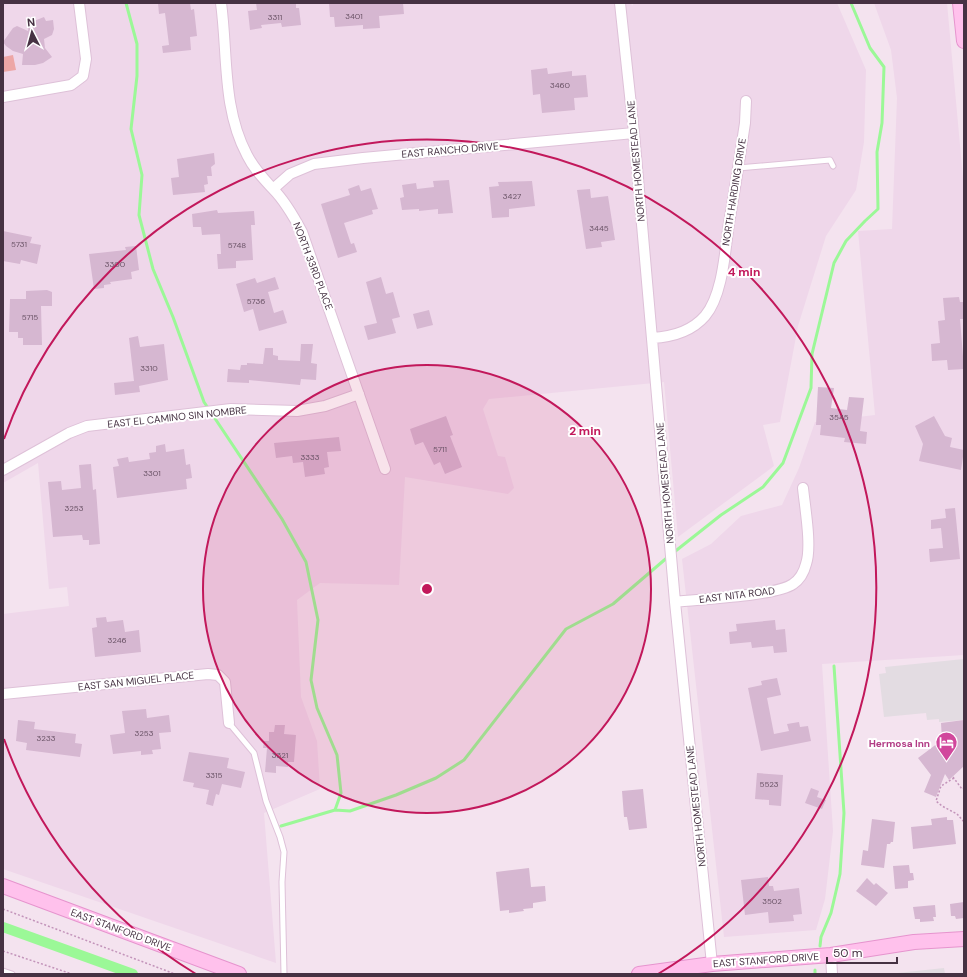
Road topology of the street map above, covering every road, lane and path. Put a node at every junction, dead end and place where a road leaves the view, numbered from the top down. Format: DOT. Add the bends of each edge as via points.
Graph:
graph roads {
  1 [pos="79,3"];
  2 [pos="221,3"];
  3 [pos="620,3"];
  4 [pos="962,11"];
  5 [pos="964,41"];
  6 [pos="3,97"];
  7 [pos="746,101"];
  8 [pos="634,133"];
  9 [pos="833,166"];
  10 [pos="738,168"];
  11 [pos="273,189"];
  12 [pos="652,338"];
  13 [pos="360,394"];
  14 [pos="385,469"];
  15 [pos="3,470"];
  16 [pos="803,488"];
  17 [pos="675,602"];
  18 [pos="3,694"];
  19 [pos="230,723"];
  20 [pos="964,788"];
  21 [pos="964,822"];
  22 [pos="3,886"];
  23 [pos="3,909"];
  24 [pos="964,939"];
  25 [pos="3,951"];
  26 [pos="831,955"];
  27 [pos="712,964"];
  28 [pos="3,971"];
  29 [pos="12,974"];
  30 [pos="72,974"];
  31 [pos="175,974"];
  32 [pos="239,974"];
  33 [pos="284,974"];
  34 [pos="639,974"];
  35 [pos="832,974"];
  1 -- 6 [label="street" via="86,59 83,76 71,85"];
  2 -- 11 [label="street, NORTH 33RD PLACE" via="230,106 247,155 262,179"];
  3 -- 8 [label="street, NORTH HOMESTEAD LANE"];
  4 -- 5 [label="street"];
  7 -- 10 [label="street, NORTH HARDING DRIVE"];
  8 -- 11 [label="street, EAST RANCHO DRIVE" via="314,164 290,174"];
  8 -- 12 [label="street, NORTH HOMESTEAD LANE"];
  9 -- 10 [label="lane" via="830,160"];
  10 -- 12 [label="street, NORTH HARDING DRIVE" via="714,302 705,316 684,331"];
  11 -- 13 [label="street, NORTH 33RD PLACE" via="293,214 302,232"];
  12 -- 17 [label="street, NORTH HOMESTEAD LANE"];
  13 -- 14 [label="street, NORTH 33RD PLACE"];
  13 -- 15 [label="street, EAST EL CAMINO SIN NOMBRE" via="325,406 297,411 215,411 87,426 69,433"];
  16 -- 17 [label="street, EAST NITA ROAD" via="807,563 802,575 793,584 775,591"];
  17 -- 27 [label="street, NORTH HOMESTEAD LANE"];
  18 -- 19 [label="street, EAST SAN MIGUEL PLACE" via="218,675 225,682"];
  19 -- 33 [label="lane" via="254,752 266,802 284,852"];
  20 -- 21 [label="path" via="962,789 953,778 941,786 936,801 957,814"];
  22 -- 32 [label="street, EAST STANFORD DRIVE"];
  23 -- 31 [label="path"];
  24 -- 26 [label="street, EAST STANFORD DRIVE" via="908,942"];
  25 -- 30 [label="path"];
  26 -- 27 [label="street, EAST STANFORD DRIVE"];
  26 -- 35 [label="street"];
  27 -- 34 [label="street, EAST STANFORD DRIVE"];
  28 -- 29 [label="lane"];
}
